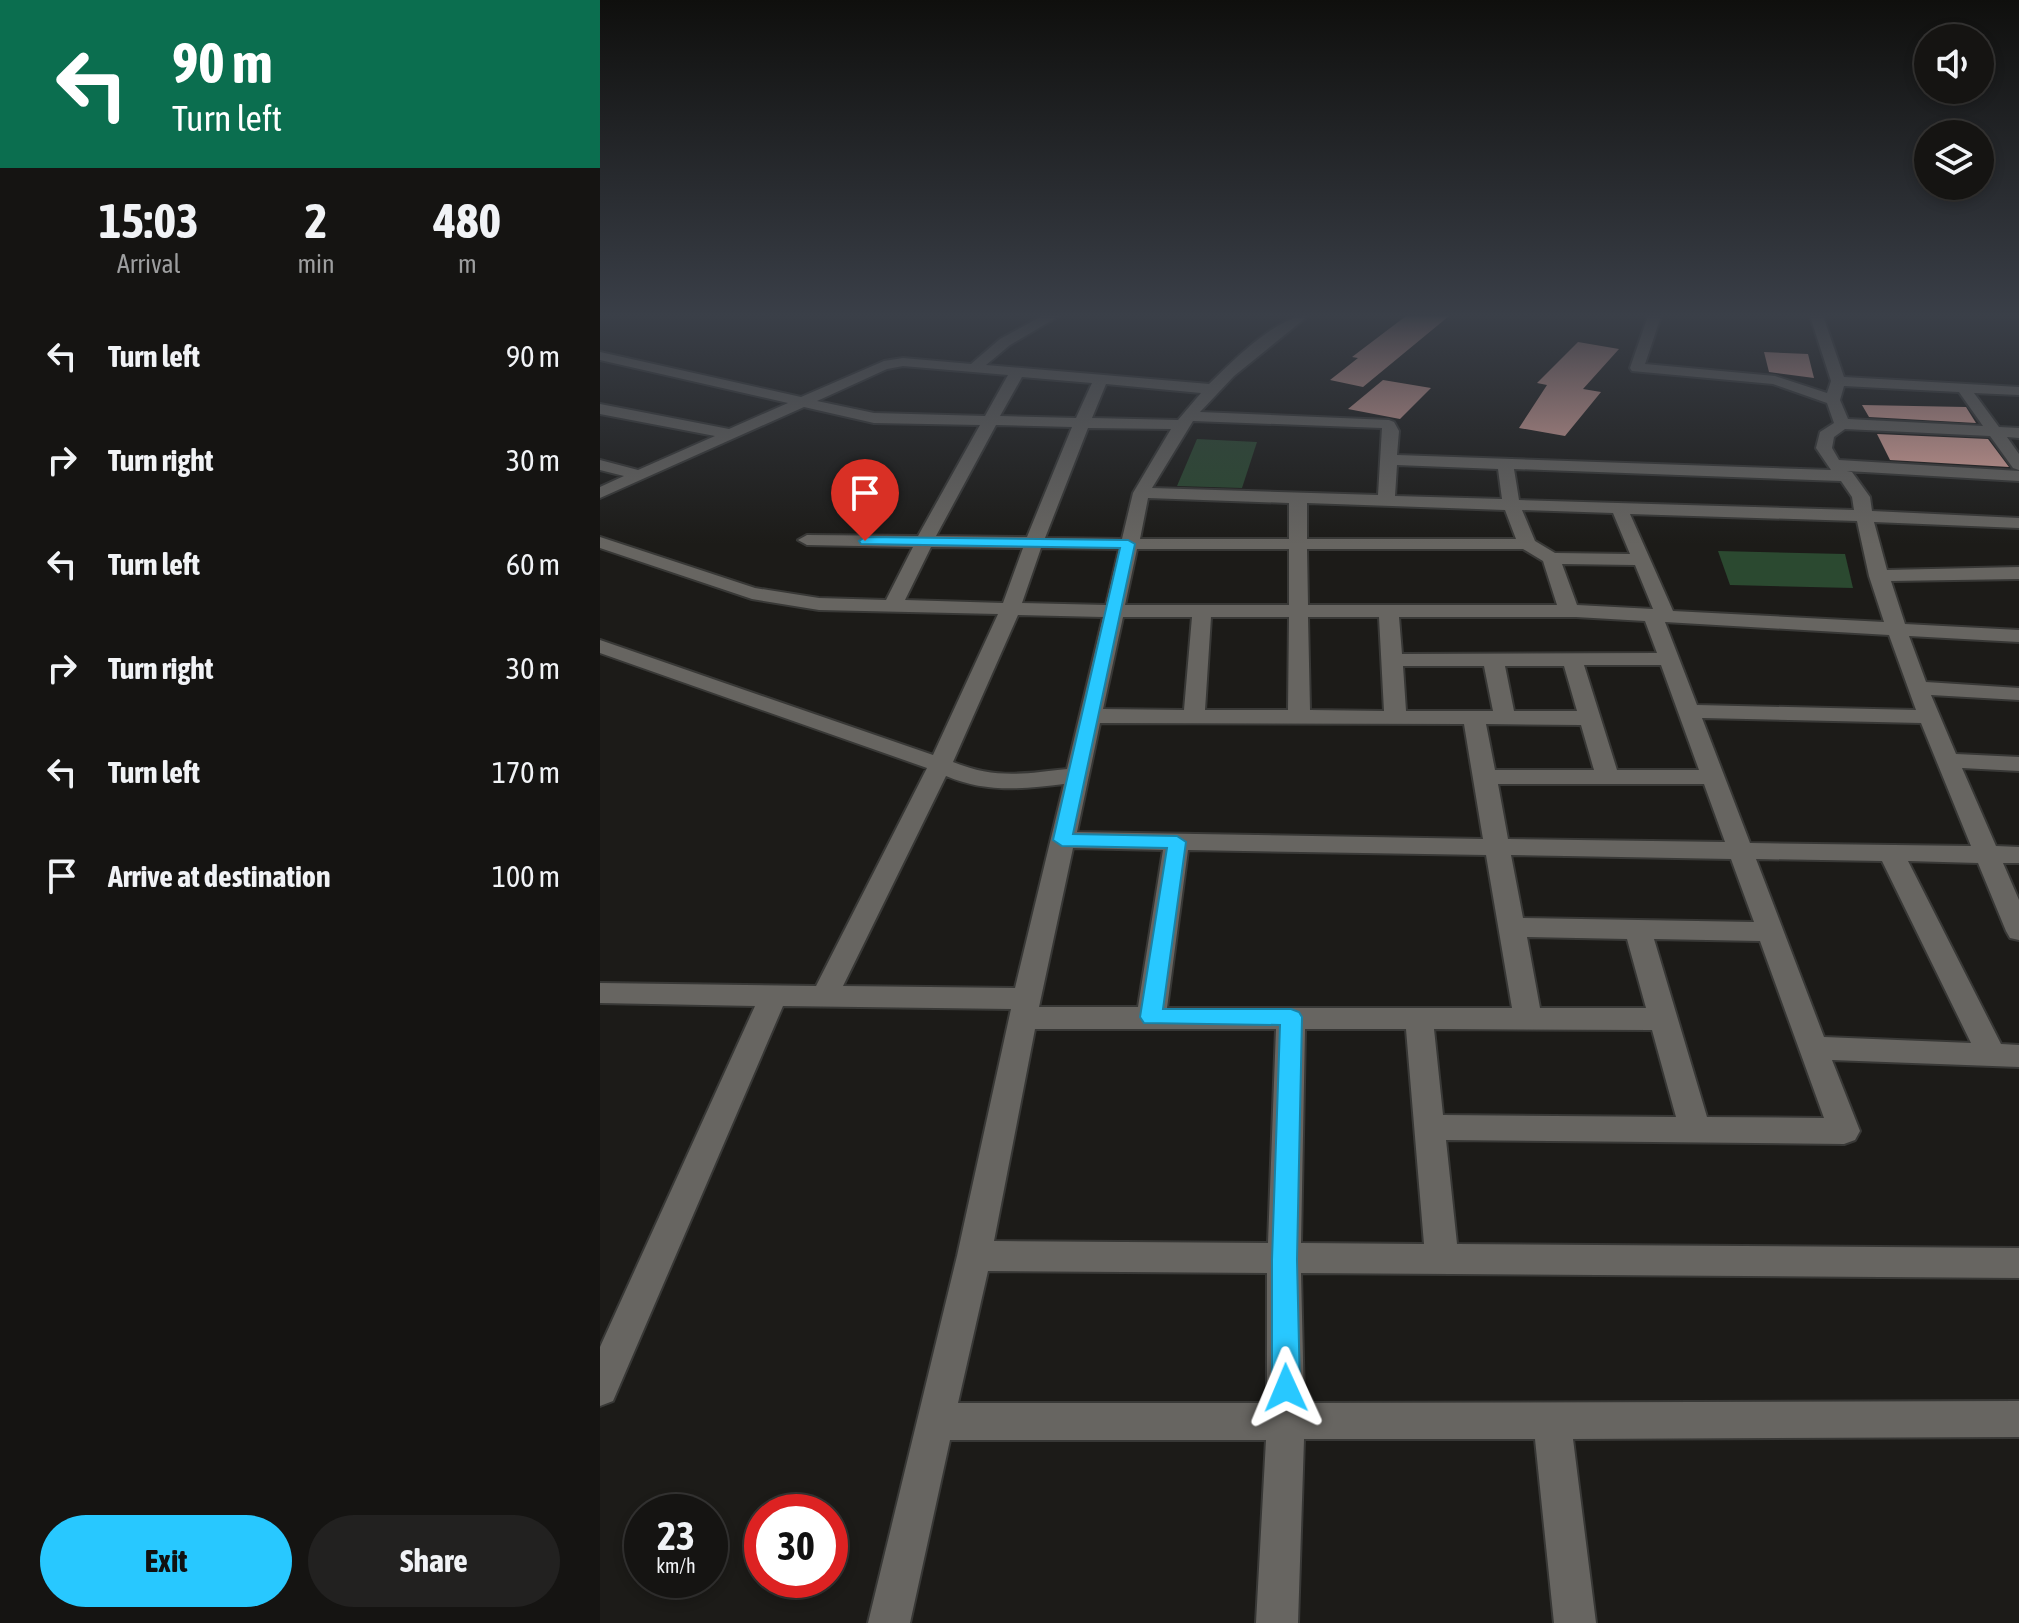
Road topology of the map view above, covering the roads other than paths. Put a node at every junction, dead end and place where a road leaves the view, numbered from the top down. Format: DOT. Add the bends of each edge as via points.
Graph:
graph roads {
  1 [pos="763,392"];
  2 [pos="825,392"];
  3 [pos="1005,392"];
  4 [pos="1095,392"];
  5 [pos="1209,392"];
  6 [pos="1809,392"];
  7 [pos="1835,392"];
  8 [pos="1966,392"];
  9 [pos="1833,400"];
  10 [pos="804,401"];
  11 [pos="600,409"];
  12 [pos="989,420"];
  13 [pos="1184,420"];
  14 [pos="1082,423"];
  15 [pos="1842,424"];
  16 [pos="1995,432"];
  17 [pos="2019,433"];
  18 [pos="731,434"];
  19 [pos="1389,460"];
  20 [pos="1505,464"];
  21 [pos="600,465"];
  22 [pos="2019,465"];
  23 [pos="1840,470"];
  24 [pos="639,475"];
  25 [pos="2019,476"];
  26 [pos="600,493"];
  27 [pos="1141,493"];
  28 [pos="1298,498"];
  29 [pos="1386,500"];
  30 [pos="1511,504"];
  31 [pos="1619,508"];
  32 [pos="1864,516"];
  33 [pos="2019,523"];
  34 [pos="807,540"];
  35 [pos="924,542"];
  36 [pos="1033,543"];
  37 [pos="1298,543"];
  38 [pos="1128,544"];
  39 [pos="1527,544"];
  40 [pos="602,545"];
  41 [pos="1551,558"];
  42 [pos="1642,560"];
  43 [pos="2019,573"];
  44 [pos="1878,576"];
  45 [pos="892,607"];
  46 [pos="1010,610"];
  47 [pos="1115,611"];
  48 [pos="1202,611"];
  49 [pos="1298,611"];
  50 [pos="1389,611"];
  51 [pos="1569,611"];
  52 [pos="1660,616"];
  53 [pos="1895,628"];
  54 [pos="2019,636"];
  55 [pos="600,646"];
  56 [pos="1572,659"];
  57 [pos="1670,659"];
  58 [pos="1391,660"];
  59 [pos="1493,660"];
  60 [pos="1918,688"];
  61 [pos="2019,694"];
  62 [pos="1689,711"];
  63 [pos="1092,716"];
  64 [pos="1194,716"];
  65 [pos="1299,717"];
  66 [pos="1395,717"];
  67 [pos="1930,717"];
  68 [pos="1474,718"];
  69 [pos="1505,718"];
  70 [pos="1590,718"];
  71 [pos="1948,761"];
  72 [pos="2019,764"];
  73 [pos="940,765"];
  74 [pos="1078,775"];
  75 [pos="1484,777"];
  76 [pos="1608,777"];
  77 [pos="1713,777"];
  78 [pos="1062,840"];
  79 [pos="1177,842"];
  80 [pos="1496,847"];
  81 [pos="1740,851"];
  82 [pos="1891,853"];
  83 [pos="1987,854"];
  84 [pos="2019,855"];
  85 [pos="1511,927"];
  86 [pos="1638,929"];
  87 [pos="2019,931"];
  88 [pos="1771,932"];
  89 [pos="600,993"];
  90 [pos="773,996"];
  91 [pos="824,997"];
  92 [pos="1026,1009"];
  93 [pos="1151,1017"];
  94 [pos="1291,1017"];
  95 [pos="1419,1018"];
  96 [pos="1528,1018"];
  97 [pos="1663,1019"];
  98 [pos="1814,1048"];
  99 [pos="2006,1055"];
  100 [pos="1429,1127"];
  101 [pos="1695,1129"];
  102 [pos="974,1256"];
  103 [pos="1284,1260"];
  104 [pos="1442,1261"];
  105 [pos="2019,1263"];
  106 [pos="600,1388"];
  107 [pos="2019,1419"];
  108 [pos="1286,1420"];
  109 [pos="1552,1420"];
  110 [pos="936,1422"];
  111 [pos="909,1538"];
  112 [pos="873,1623"];
  113 [pos="889,1623"];
  114 [pos="1277,1623"];
  115 [pos="1575,1623"];
  1 -- 10 [label="street"];
  2 -- 10 [label="street"];
  3 -- 12 [label="street"];
  4 -- 14 [label="street"];
  5 -- 13 [label="street"];
  6 -- 9 [label="street"];
  7 -- 9 [label="street"];
  8 -- 16 [label="street"];
  9 -- 15 [label="street"];
  10 -- 12 [label="street" via="874,418"];
  10 -- 18 [label="street"];
  11 -- 18 [label="street"];
  12 -- 14 [label="street"];
  12 -- 35 [label="street"];
  13 -- 14 [label="street"];
  13 -- 19 [label="street" via="1389,425"];
  13 -- 27 [label="street"];
  14 -- 36 [label="street"];
  15 -- 16 [label="street"];
  15 -- 23 [label="street" via="1826,435 1824,448"];
  16 -- 17 [label="street"];
  16 -- 22 [label="street"];
  18 -- 24 [label="street"];
  19 -- 20 [label="street"];
  19 -- 29 [label="street"];
  20 -- 23 [label="street"];
  20 -- 30 [label="street"];
  21 -- 24 [label="street"];
  23 -- 25 [label="street"];
  23 -- 32 [label="street" via="1861,497"];
  24 -- 26 [label="street"];
  27 -- 28 [label="street"];
  27 -- 38 [label="street"];
  28 -- 29 [label="street"];
  28 -- 37 [label="street"];
  29 -- 30 [label="street"];
  30 -- 31 [label="street"];
  30 -- 39 [label="street"];
  31 -- 32 [label="street"];
  31 -- 42 [label="street"];
  32 -- 33 [label="street"];
  32 -- 44 [label="street"];
  34 -- 35 [label="street"];
  35 -- 36 [label="street"];
  35 -- 45 [label="street"];
  36 -- 38 [label="street"];
  36 -- 46 [label="street"];
  37 -- 38 [label="street"];
  37 -- 39 [label="street"];
  37 -- 49 [label="street"];
  38 -- 47 [label="street"];
  39 -- 41 [label="street"];
  40 -- 45 [label="street" via="752,593 819,604"];
  41 -- 42 [label="street"];
  41 -- 51 [label="street"];
  42 -- 52 [label="street"];
  43 -- 44 [label="street"];
  44 -- 53 [label="street"];
  45 -- 46 [label="street"];
  46 -- 47 [label="street"];
  46 -- 73 [label="street"];
  47 -- 48 [label="street"];
  47 -- 63 [label="street"];
  48 -- 49 [label="street"];
  48 -- 64 [label="street"];
  49 -- 50 [label="street"];
  49 -- 65 [label="street"];
  50 -- 51 [label="street"];
  50 -- 58 [label="street"];
  51 -- 52 [label="street"];
  52 -- 53 [label="street"];
  52 -- 57 [label="street"];
  53 -- 54 [label="street"];
  53 -- 60 [label="street"];
  55 -- 73 [label="street"];
  56 -- 57 [label="street"];
  56 -- 59 [label="street"];
  56 -- 70 [label="street"];
  57 -- 62 [label="street"];
  58 -- 59 [label="street"];
  58 -- 66 [label="street"];
  59 -- 69 [label="street"];
  60 -- 61 [label="street"];
  60 -- 67 [label="street"];
  62 -- 67 [label="street"];
  62 -- 77 [label="street"];
  63 -- 64 [label="street"];
  63 -- 74 [label="street"];
  64 -- 65 [label="street"];
  65 -- 66 [label="street"];
  66 -- 68 [label="street"];
  67 -- 71 [label="street"];
  68 -- 69 [label="street"];
  68 -- 75 [label="street"];
  69 -- 70 [label="street"];
  70 -- 76 [label="street"];
  71 -- 72 [label="street"];
  71 -- 83 [label="street"];
  73 -- 74 [label="street" via="976,780 1012,783"];
  73 -- 91 [label="street"];
  74 -- 78 [label="street"];
  75 -- 76 [label="street"];
  75 -- 80 [label="street"];
  76 -- 77 [label="street"];
  77 -- 81 [label="street"];
  78 -- 79 [label="street"];
  78 -- 92 [label="street"];
  79 -- 80 [label="street"];
  79 -- 93 [label="street"];
  80 -- 81 [label="street"];
  80 -- 85 [label="street"];
  81 -- 82 [label="street"];
  81 -- 88 [label="street"];
  82 -- 83 [label="street"];
  82 -- 99 [label="street"];
  83 -- 84 [label="street"];
  83 -- 87 [label="street"];
  85 -- 86 [label="street"];
  85 -- 96 [label="street"];
  86 -- 88 [label="street"];
  86 -- 97 [label="street"];
  88 -- 98 [label="street"];
  89 -- 90 [label="street"];
  90 -- 91 [label="street"];
  90 -- 106 [label="street"];
  91 -- 92 [label="street"];
  92 -- 93 [label="street"];
  92 -- 102 [label="street"];
  93 -- 94 [label="street"];
  94 -- 95 [label="street"];
  94 -- 103 [label="street"];
  95 -- 96 [label="street"];
  95 -- 100 [label="street"];
  96 -- 97 [label="street"];
  97 -- 101 [label="street"];
  98 -- 99 [label="street"];
  98 -- 101 [label="street" via="1844,1131"];
  100 -- 101 [label="street"];
  100 -- 104 [label="street"];
  102 -- 103 [label="street"];
  102 -- 110 [label="street"];
  103 -- 104 [label="street"];
  103 -- 108 [label="street"];
  104 -- 105 [label="street"];
  107 -- 109 [label="street"];
  108 -- 109 [label="street"];
  108 -- 110 [label="street"];
  108 -- 114 [label="street"];
  109 -- 115 [label="street"];
  110 -- 111 [label="street"];
  111 -- 112 [label="street"];
  111 -- 113 [label="street"];
}
